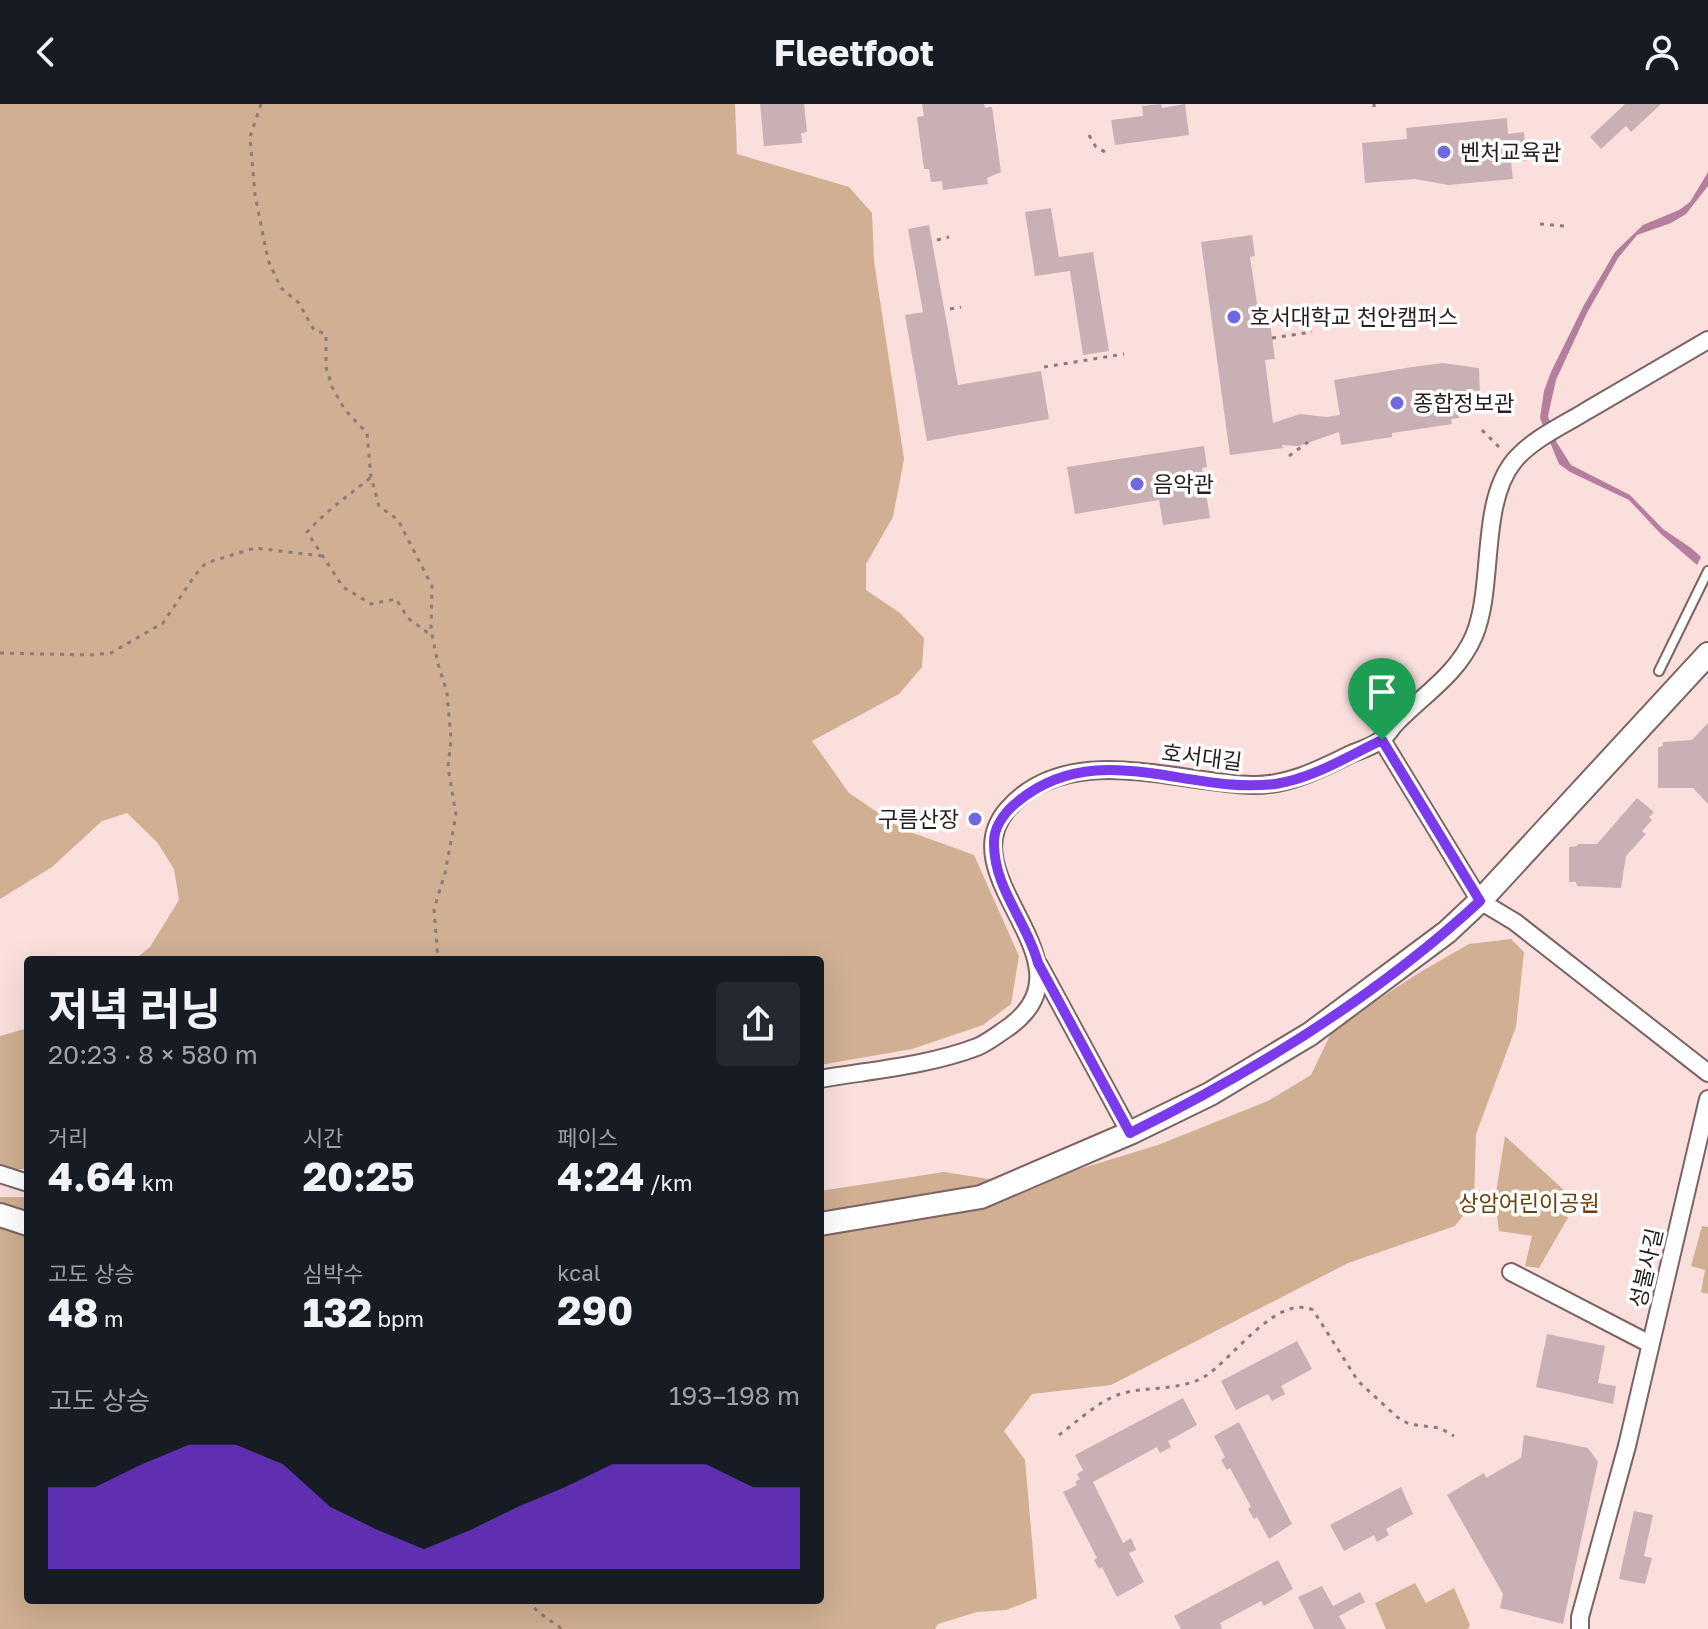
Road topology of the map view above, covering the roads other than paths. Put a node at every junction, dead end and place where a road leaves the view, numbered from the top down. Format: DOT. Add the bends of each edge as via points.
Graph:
graph roads {
  1 [pos="1708,340"];
  2 [pos="1708,571"];
  3 [pos="1708,654"];
  4 [pos="1659,671"];
  5 [pos="1382,740"];
  6 [pos="1480,901"];
  7 [pos="1038,963"];
  8 [pos="1708,1073"];
  9 [pos="824,1078"];
  10 [pos="1708,1099"];
  11 [pos="1130,1133"];
  12 [pos="0,1174"];
  13 [pos="24,1182"];
  14 [pos="0,1215"];
  15 [pos="24,1223"];
  16 [pos="824,1223"];
  17 [pos="1511,1272"];
  18 [pos="1650,1344"];
  19 [pos="1580,1629"];
  1 -- 5 [label="street, 호서대길" via="1568,422 1511,464 1495,508 1475,634 1439,686"];
  2 -- 4 [label="lane"];
  3 -- 6 [label="street"];
  5 -- 6 [label="street"];
  5 -- 7 [label="street, 호서대길" via="1303,777 1278,783 1253,785 1116,769 1050,781 1027,793 1007,810 993,841 1001,880"];
  6 -- 8 [label="street" via="1515,922"];
  6 -- 11 [label="street" via="1447,932 1310,1034 1210,1094"];
  7 -- 9 [label="street, 호서대길" via="1033,1005 980,1046 939,1059"];
  7 -- 11 [label="street"];
  10 -- 18 [label="street, 성불사길"];
  11 -- 16 [label="street" via="981,1197"];
  12 -- 13 [label="street"];
  14 -- 15 [label="street"];
  17 -- 18 [label="street"];
  18 -- 19 [label="street, 성불사길"];
}
